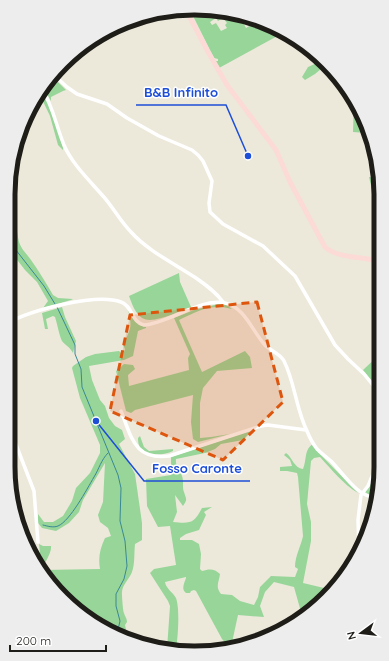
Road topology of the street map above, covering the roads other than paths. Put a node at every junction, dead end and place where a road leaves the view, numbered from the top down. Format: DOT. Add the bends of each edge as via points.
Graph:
graph roads {
  1 [pos="189,15"];
  2 [pos="58,79"];
  3 [pos="45,94"];
  4 [pos="374,260"];
  5 [pos="223,302"];
  6 [pos="15,320"];
  7 [pos="374,386"];
  8 [pos="122,411"];
  9 [pos="306,430"];
  10 [pos="15,442"];
  11 [pos="374,470"];
  12 [pos="362,493"];
  13 [pos="371,498"];
  14 [pos="359,538"];
  15 [pos="38,542"];
  1 -- 4 [label="main road" via="227,84 276,150 325,247 335,253"];
  2 -- 7 [label="street" via="77,94 107,104 146,129 198,155 212,181 210,212 223,224 263,246 295,276 335,345"];
  3 -- 5 [label="street" via="64,146 83,174 131,233 205,284"];
  5 -- 6 [label="street" via="184,311 144,325 136,320 128,306 120,302 91,300 47,309"];
  5 -- 9 [label="street" via="243,315 264,344 283,360"];
  8 -- 9 [label="street" via="130,434 140,450 155,457 169,456 264,425"];
  9 -- 12 [label="street" via="317,448"];
  10 -- 15 [label="street" via="34,491"];
  11 -- 12 [label="street" via="368,486"];
  12 -- 13 [label="street"];
  12 -- 14 [label="street"];
}
